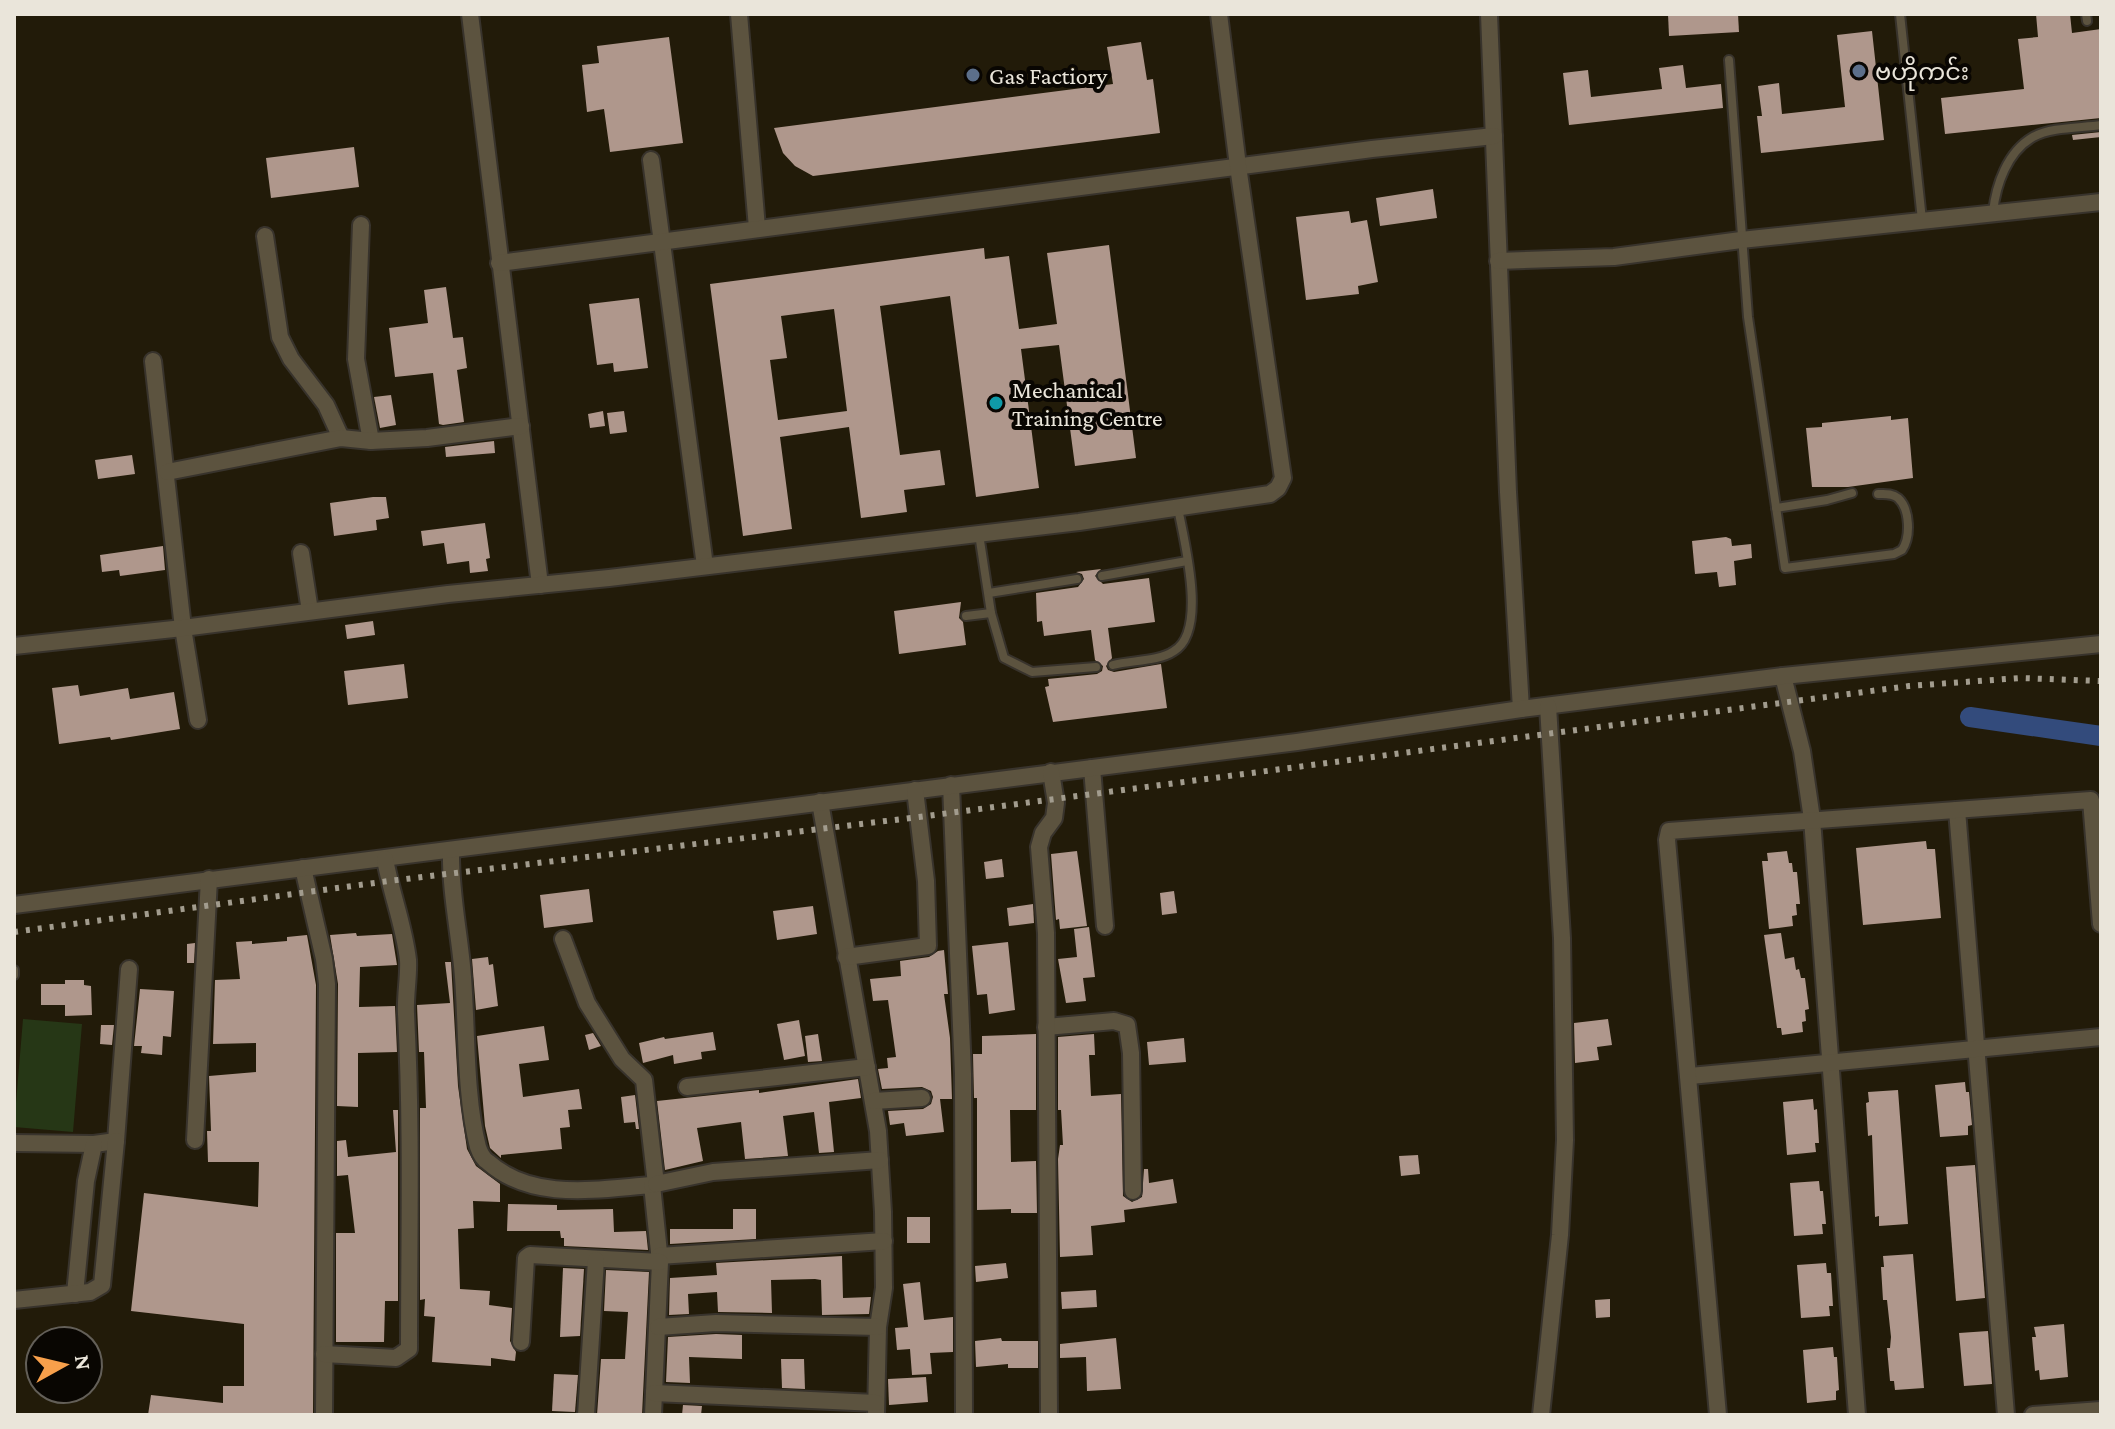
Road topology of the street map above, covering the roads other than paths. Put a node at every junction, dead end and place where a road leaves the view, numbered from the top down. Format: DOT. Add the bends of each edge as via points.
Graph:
graph roads {
  1 [pos="470,14"];
  2 [pos="739,14"];
  3 [pos="1219,14"];
  4 [pos="1489,14"];
  5 [pos="1900,14"];
  6 [pos="1729,60"];
  7 [pos="2101,125"];
  8 [pos="1494,136"];
  9 [pos="651,160"];
  10 [pos="1238,166"];
  11 [pos="2101,202"];
  12 [pos="1993,212"];
  13 [pos="1922,220"];
  14 [pos="361,225"];
  15 [pos="757,228"];
  16 [pos="265,236"];
  17 [pos="1741,240"];
  18 [pos="661,242"];
  19 [pos="1498,261"];
  20 [pos="499,263"];
  21 [pos="153,361"];
  22 [pos="521,426"];
  23 [pos="341,438"];
  24 [pos="371,441"];
  25 [pos="167,472"];
  26 [pos="1852,493"];
  27 [pos="1878,494"];
  28 [pos="1178,508"];
  29 [pos="1776,508"];
  30 [pos="979,533"];
  31 [pos="301,553"];
  32 [pos="1187,561"];
  33 [pos="705,566"];
  34 [pos="1102,576"];
  35 [pos="1077,579"];
  36 [pos="540,585"];
  37 [pos="989,593"];
  38 [pos="310,611"];
  39 [pos="991,613"];
  40 [pos="966,616"];
  41 [pos="183,628"];
  42 [pos="2101,644"];
  43 [pos="14,646"];
  44 [pos="1113,665"];
  45 [pos="1096,667"];
  46 [pos="1783,676"];
  47 [pos="1548,706"];
  48 [pos="1521,709"];
  49 [pos="198,720"];
  50 [pos="1092,768"];
  51 [pos="1051,772"];
  52 [pos="951,785"];
  53 [pos="915,790"];
  54 [pos="2096,800"];
  55 [pos="820,802"];
  56 [pos="1957,810"];
  57 [pos="1812,819"];
  58 [pos="451,850"];
  59 [pos="385,859"];
  60 [pos="303,868"];
  61 [pos="209,879"];
  62 [pos="14,905"];
  63 [pos="2101,924"];
  64 [pos="1105,926"];
  65 [pos="563,939"];
  66 [pos="956,944"];
  67 [pos="928,946"];
  68 [pos="846,957"];
  69 [pos="129,969"];
  70 [pos="1046,1027"];
  71 [pos="2101,1037"];
  72 [pos="1977,1048"];
  73 [pos="1829,1062"];
  74 [pos="867,1067"];
  75 [pos="1690,1076"];
  76 [pos="687,1087"];
  77 [pos="922,1098"];
  78 [pos="874,1101"];
  79 [pos="195,1140"];
  80 [pos="116,1141"];
  81 [pos="14,1143"];
  82 [pos="94,1144"];
  83 [pos="880,1160"];
  84 [pos="654,1185"];
  85 [pos="1133,1191"];
  86 [pos="884,1241"];
  87 [pos="660,1259"];
  88 [pos="596,1260"];
  89 [pos="75,1294"];
  90 [pos="14,1300"];
  91 [pos="658,1327"];
  92 [pos="878,1327"];
  93 [pos="521,1342"];
  94 [pos="324,1354"];
  95 [pos="654,1393"];
  96 [pos="876,1409"];
  97 [pos="2101,1410"];
  98 [pos="324,1415"];
  99 [pos="586,1415"];
  100 [pos="653,1415"];
  101 [pos="964,1415"];
  102 [pos="1049,1415"];
  103 [pos="1541,1415"];
  104 [pos="1718,1415"];
  105 [pos="1857,1415"];
  106 [pos="2006,1415"];
  107 [pos="2033,1415"];
  1 -- 20 [label="street"];
  2 -- 15 [label="street"];
  3 -- 10 [label="street"];
  4 -- 8 [label="street"];
  5 -- 13 [label="lane"];
  6 -- 17 [label="lane"];
  7 -- 12 [label="lane" via="2034,136 2018,148 1996,188"];
  8 -- 10 [label="street"];
  8 -- 19 [label="street"];
  9 -- 18 [label="street"];
  10 -- 15 [label="street"];
  10 -- 28 [label="street" via="1283,478 1270,494"];
  11 -- 12 [label="street"];
  12 -- 13 [label="street"];
  13 -- 17 [label="street"];
  14 -- 24 [label="street" via="356,359"];
  15 -- 18 [label="street"];
  16 -- 23 [label="street" via="280,337 326,405"];
  17 -- 19 [label="street" via="1614,257"];
  17 -- 29 [label="lane"];
  18 -- 20 [label="street"];
  18 -- 33 [label="street"];
  19 -- 48 [label="street"];
  20 -- 22 [label="street"];
  21 -- 25 [label="street"];
  22 -- 24 [label="street"];
  22 -- 36 [label="street"];
  23 -- 24 [label="street"];
  23 -- 25 [label="street"];
  25 -- 41 [label="street"];
  26 -- 29 [label="lane"];
  27 -- 29 [label="lane" via="1900,499 1906,513 1906,544 1894,554 1785,568"];
  28 -- 30 [label="street"];
  28 -- 32 [label="lane"];
  30 -- 33 [label="street"];
  30 -- 37 [label="lane"];
  31 -- 38 [label="street"];
  32 -- 34 [label="lane"];
  32 -- 44 [label="lane" via="1192,618 1182,644 1164,656"];
  33 -- 36 [label="street"];
  35 -- 37 [label="lane"];
  36 -- 38 [label="street"];
  37 -- 39 [label="lane"];
  38 -- 41 [label="street"];
  39 -- 40 [label="lane"];
  39 -- 45 [label="lane" via="1000,649 1011,664 1032,672"];
  41 -- 43 [label="street"];
  41 -- 49 [label="street"];
  42 -- 46 [label="street"];
  46 -- 47 [label="street"];
  46 -- 57 [label="street"];
  47 -- 48 [label="street"];
  47 -- 103 [label="street" via="1562,938 1565,1140"];
  48 -- 50 [label="street"];
  50 -- 51 [label="street"];
  50 -- 64 [label="street"];
  51 -- 52 [label="street"];
  51 -- 70 [label="street" via="1054,818 1039,847"];
  52 -- 53 [label="street"];
  52 -- 66 [label="street"];
  53 -- 55 [label="street"];
  53 -- 67 [label="street"];
  54 -- 56 [label="street"];
  54 -- 63 [label="street"];
  55 -- 58 [label="street"];
  55 -- 68 [label="street"];
  56 -- 57 [label="street"];
  56 -- 72 [label="street"];
  57 -- 73 [label="street"];
  57 -- 75 [label="street" via="1667,833"];
  58 -- 59 [label="street"];
  58 -- 84 [label="street" via="478,1150 488,1163 517,1180 558,1191"];
  59 -- 60 [label="street"];
  59 -- 94 [label="street" via="408,963 409,1349 396,1358"];
  60 -- 61 [label="street"];
  60 -- 94 [label="street" via="327,984"];
  61 -- 62 [label="street"];
  61 -- 79 [label="street"];
  65 -- 84 [label="street" via="587,1003 622,1059 644,1080"];
  66 -- 67 [label="street"];
  66 -- 101 [label="street" via="963,1074"];
  67 -- 68 [label="street"];
  68 -- 74 [label="street"];
  69 -- 80 [label="street"];
  70 -- 85 [label="street" via="1114,1021 1127,1025"];
  70 -- 102 [label="street"];
  71 -- 72 [label="street"];
  72 -- 73 [label="street"];
  72 -- 106 [label="street"];
  73 -- 75 [label="street"];
  73 -- 105 [label="street"];
  74 -- 76 [label="street"];
  74 -- 78 [label="street"];
  75 -- 104 [label="street"];
  77 -- 78 [label="street"];
  78 -- 83 [label="street"];
  80 -- 82 [label="street"];
  80 -- 89 [label="street" via="102,1285"];
  81 -- 82 [label="street"];
  82 -- 89 [label="street"];
  83 -- 84 [label="street" via="713,1172"];
  83 -- 86 [label="street"];
  84 -- 87 [label="street"];
  86 -- 87 [label="street"];
  86 -- 92 [label="street"];
  87 -- 88 [label="street"];
  87 -- 91 [label="street"];
  88 -- 93 [label="street" via="535,1254 526,1258"];
  88 -- 99 [label="street"];
  89 -- 90 [label="street"];
  91 -- 92 [label="street"];
  91 -- 95 [label="street"];
  92 -- 96 [label="street"];
  94 -- 98 [label="street"];
  95 -- 96 [label="street"];
  95 -- 100 [label="street"];
  97 -- 107 [label="street"];
}
